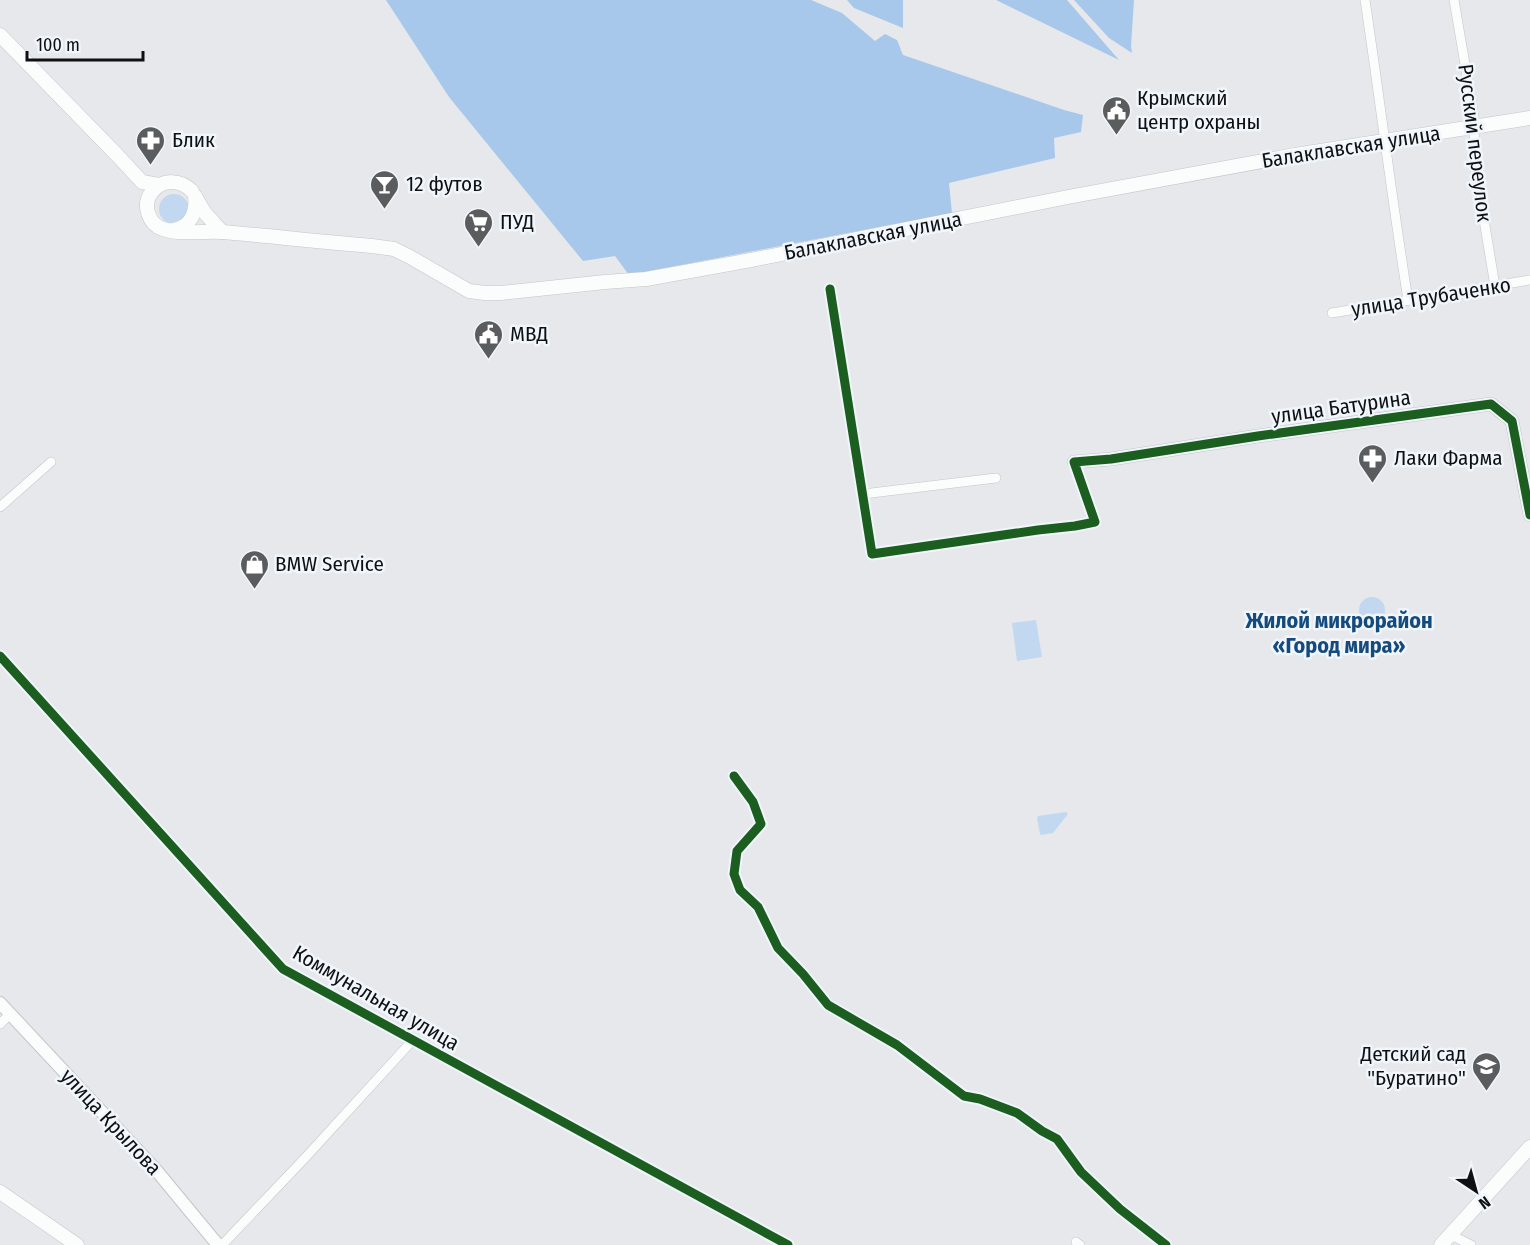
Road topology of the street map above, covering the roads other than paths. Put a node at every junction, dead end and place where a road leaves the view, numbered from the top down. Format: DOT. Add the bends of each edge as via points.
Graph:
graph roads {
  1 [pos="1365,0"];
  2 [pos="1454,0"];
  3 [pos="0,35"];
  4 [pos="1530,118"];
  5 [pos="1475,127"];
  6 [pos="1385,141"];
  7 [pos="142,182"];
  8 [pos="159,185"];
  9 [pos="193,194"];
  10 [pos="149,197"];
  11 [pos="170,231"];
  12 [pos="222,232"];
  13 [pos="1530,280"];
  14 [pos="1495,286"];
  15 [pos="830,289"];
  16 [pos="1408,300"];
  17 [pos="1332,313"];
  18 [pos="51,462"];
  19 [pos="1074,462"];
  20 [pos="996,478"];
  21 [pos="863,494"];
  22 [pos="0,507"];
  23 [pos="1530,515"];
  24 [pos="0,656"];
  25 [pos="734,776"];
  26 [pos="0,1003"];
  27 [pos="10,1014"];
  28 [pos="0,1024"];
  29 [pos="412,1041"];
  30 [pos="1530,1147"];
  31 [pos="0,1192"];
  32 [pos="1445,1240"];
  33 [pos="77,1245"];
  34 [pos="218,1245"];
  35 [pos="222,1245"];
  36 [pos="788,1245"];
  37 [pos="1166,1245"];
  38 [pos="1471,1245"];
  1 -- 6 [label="street"];
  2 -- 5 [label="street, Русский переулок"];
  3 -- 7 [label="main road"];
  4 -- 5 [label="main road, Балаклавская улица"];
  5 -- 6 [label="main road, Балаклавская улица"];
  5 -- 14 [label="street, Русский переулок" via="1475,166"];
  6 -- 12 [label="main road, Балаклавская улица" via="1068,197 646,279 501,293 468,291 394,249"];
  6 -- 16 [label="street"];
  7 -- 8 [label="main road"];
  7 -- 10 [label="main road"];
  8 -- 9 [label="main road" via="178,183"];
  8 -- 10 [label="main road"];
  9 -- 11 [label="main road" via="196,204 191,219"];
  9 -- 12 [label="main road"];
  10 -- 11 [label="main road" via="147,212 153,222"];
  11 -- 12 [label="main road, Балаклавская улица"];
  13 -- 14 [label="street, улица Трубаченко"];
  14 -- 16 [label="street, улица Трубаченко"];
  15 -- 21 [label="street"];
  16 -- 17 [label="street, улица Трубаченко"];
  18 -- 22 [label="street"];
  19 -- 21 [label="street" via="1095,522 1076,526 872,554"];
  19 -- 23 [label="street, улица Батурина" via="1491,404 1512,421"];
  20 -- 21 [label="street"];
  24 -- 29 [label="street, Коммунальная улица" via="283,969"];
  25 -- 37 [label="street" via="753,802 761,824 737,851 734,874 740,890 758,907 778,948 828,1005 897,1045 964,1096 1017,1113 1056,1139 1089,1180"];
  26 -- 27 [label="street, улица Крылова"];
  27 -- 28 [label="street"];
  27 -- 34 [label="street, улица Крылова" via="156,1170"];
  29 -- 35 [label="street"];
  29 -- 36 [label="street, Коммунальная улица"];
  30 -- 32 [label="main road"];
  31 -- 33 [label="main road"];
  32 -- 38 [label="street"];
}
